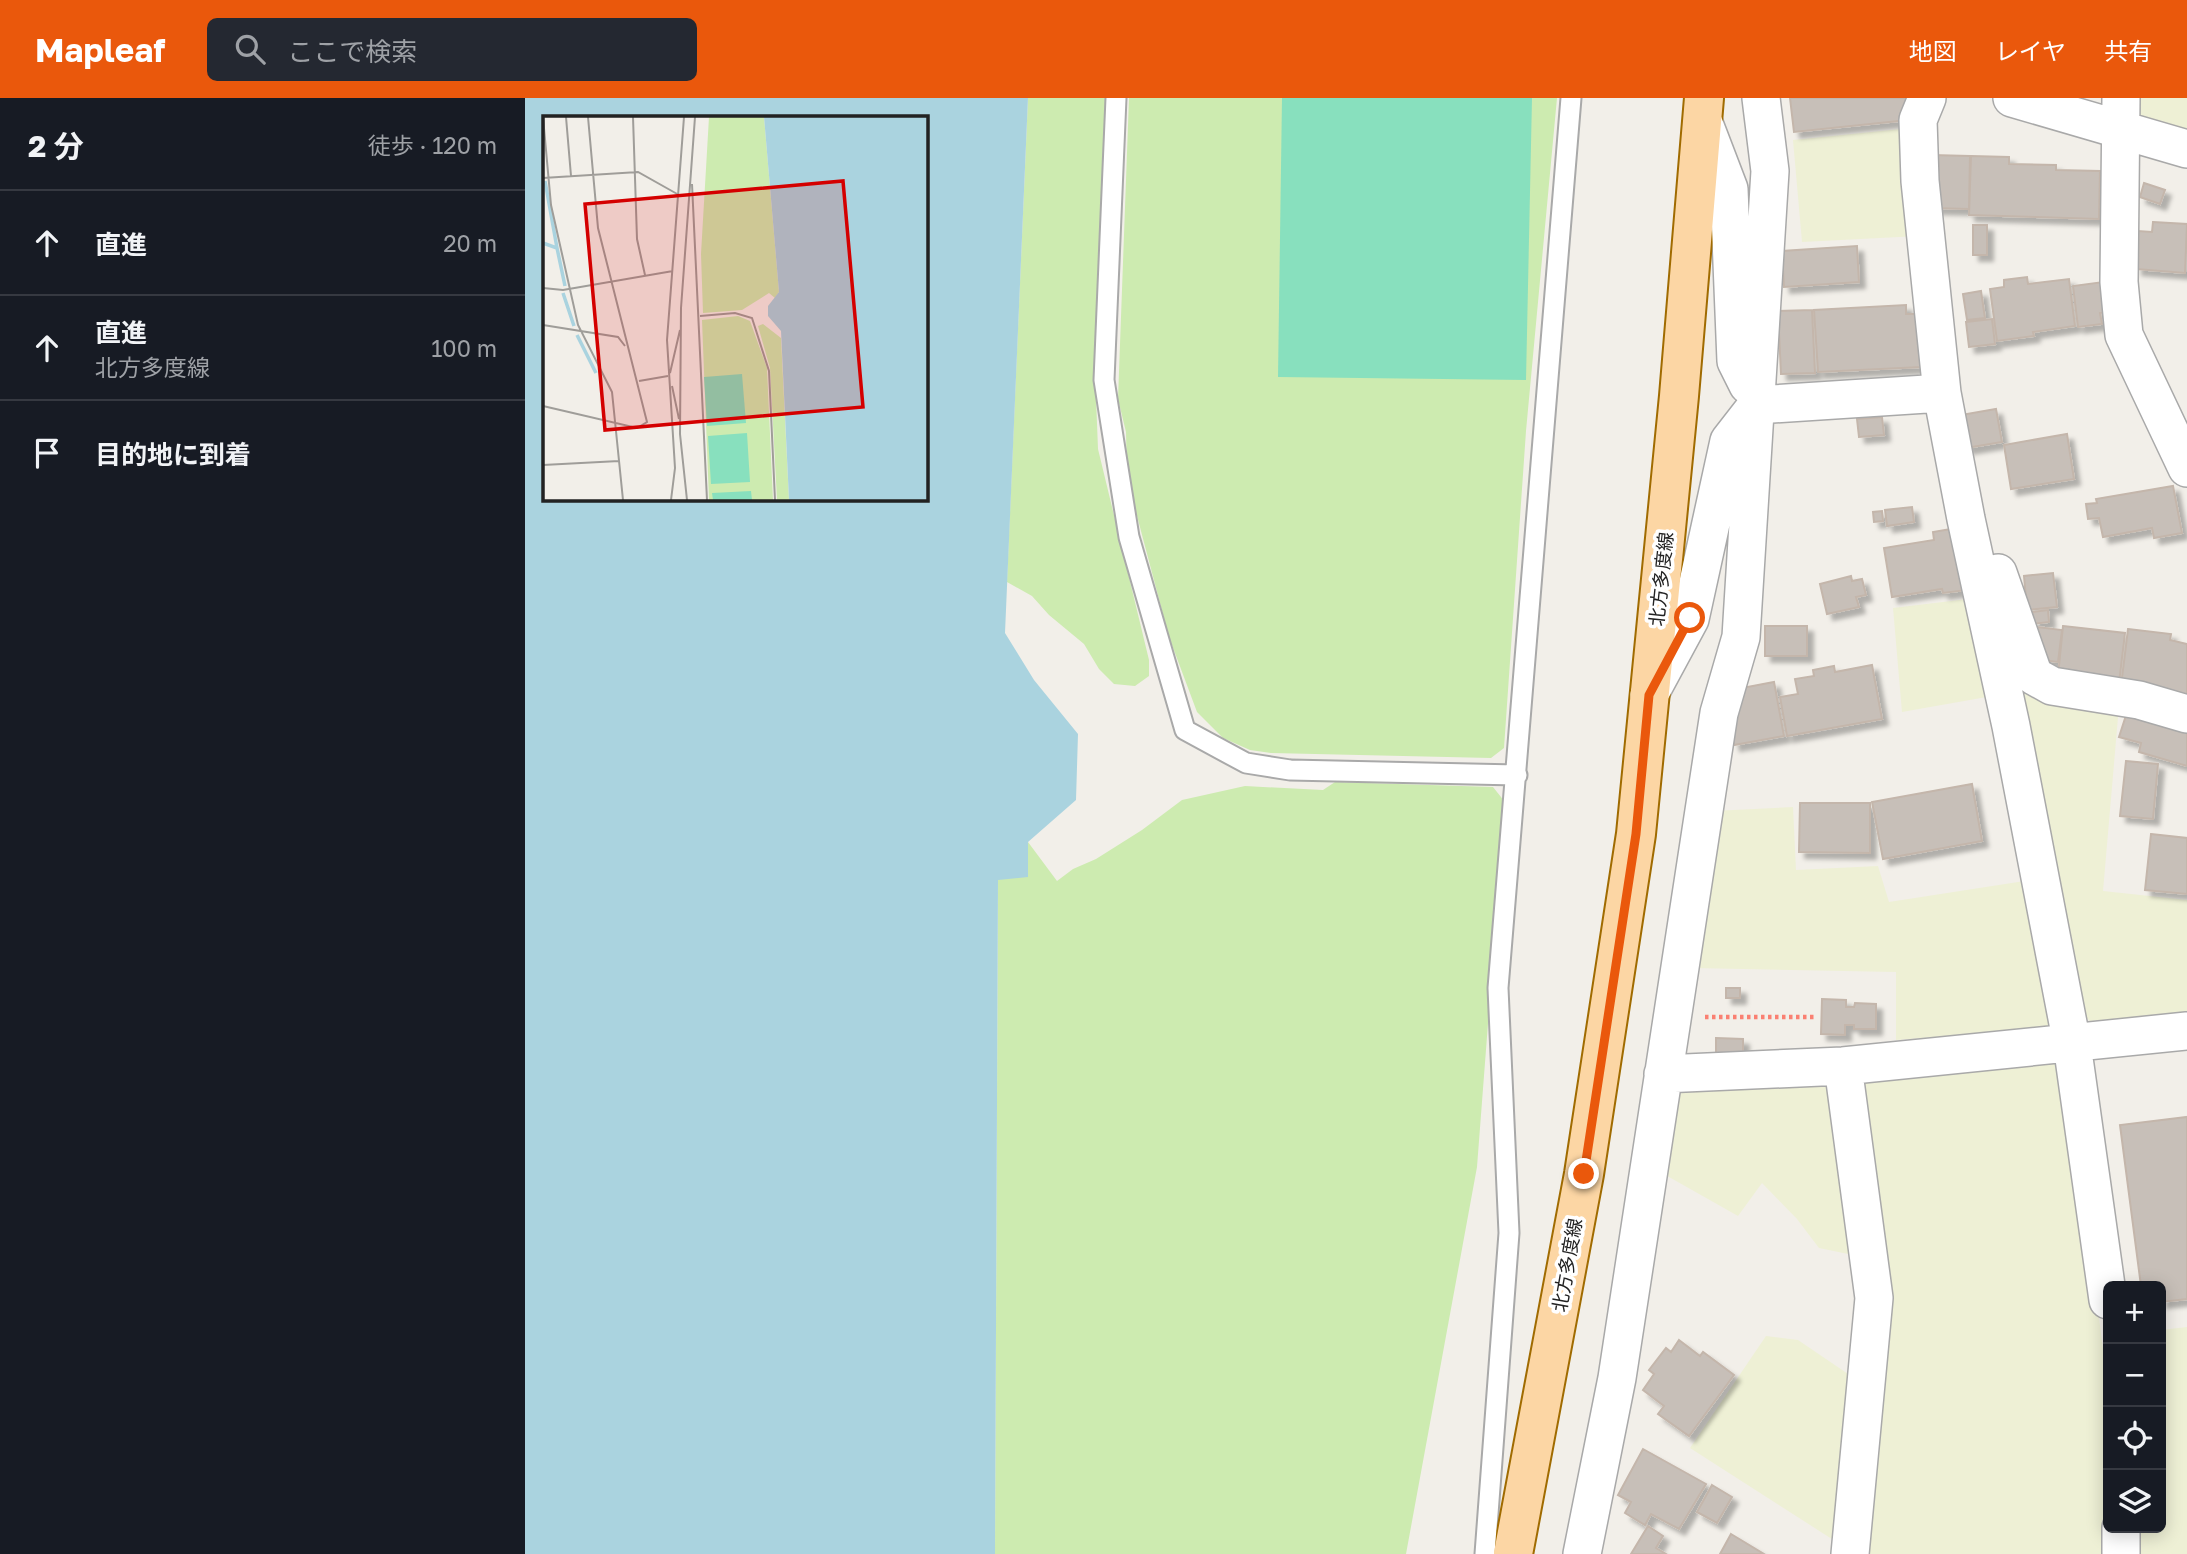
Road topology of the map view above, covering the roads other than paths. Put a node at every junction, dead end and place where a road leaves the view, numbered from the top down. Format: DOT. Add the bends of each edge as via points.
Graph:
graph roads {
  1 [pos="1116,98"];
  2 [pos="1571,98"];
  3 [pos="1761,98"];
  4 [pos="1927,98"];
  5 [pos="2012,98"];
  6 [pos="1704,109"];
  7 [pos="2121,113"];
  8 [pos="2187,149"];
  9 [pos="1942,393"];
  10 [pos="1757,405"];
  11 [pos="2187,468"];
  12 [pos="1965,519"];
  13 [pos="1649,695"];
  14 [pos="2187,714"];
  15 [pos="1517,775"];
  16 [pos="2187,1031"];
  17 [pos="2071,1044"];
  18 [pos="1843,1066"];
  19 [pos="1663,1074"];
  20 [pos="2105,1281"];
  21 [pos="2121,1533"];
  22 [pos="1485,1554"];
  23 [pos="1514,1554"];
  24 [pos="1582,1554"];
  25 [pos="1850,1554"];
  26 [pos="2121,1554"];
  1 -- 15 [label="lane" via="1104,380 1129,537 1185,730 1246,763 1290,770"];
  2 -- 15 [label="lane"];
  3 -- 10 [label="street" via="1770,171"];
  4 -- 9 [label="street" via="1918,120 1920,181"];
  5 -- 7 [label="street"];
  6 -- 10 [label="street" via="1729,189 1736,361"];
  6 -- 13 [label="main road, 北方多度線"];
  7 -- 8 [label="street"];
  7 -- 11 [label="street" via="2119,282 2124,335"];
  9 -- 10 [label="street"];
  9 -- 12 [label="street"];
  10 -- 13 [label="street" via="1728,440 1690,618"];
  10 -- 19 [label="street" via="1741,637 1719,713"];
  12 -- 14 [label="street" via="1981,526 2034,676 2052,686 2139,700"];
  12 -- 17 [label="street" via="2011,726"];
  13 -- 23 [label="main road, 北方多度線" via="1636,834 1584,1174"];
  15 -- 22 [label="lane" via="1498,988 1509,1233"];
  16 -- 17 [label="street"];
  17 -- 18 [label="street"];
  17 -- 20 [label="street"];
  18 -- 19 [label="street"];
  18 -- 25 [label="street" via="1874,1298"];
  19 -- 24 [label="street" via="1617,1378"];
  21 -- 26 [label="street"];
}
